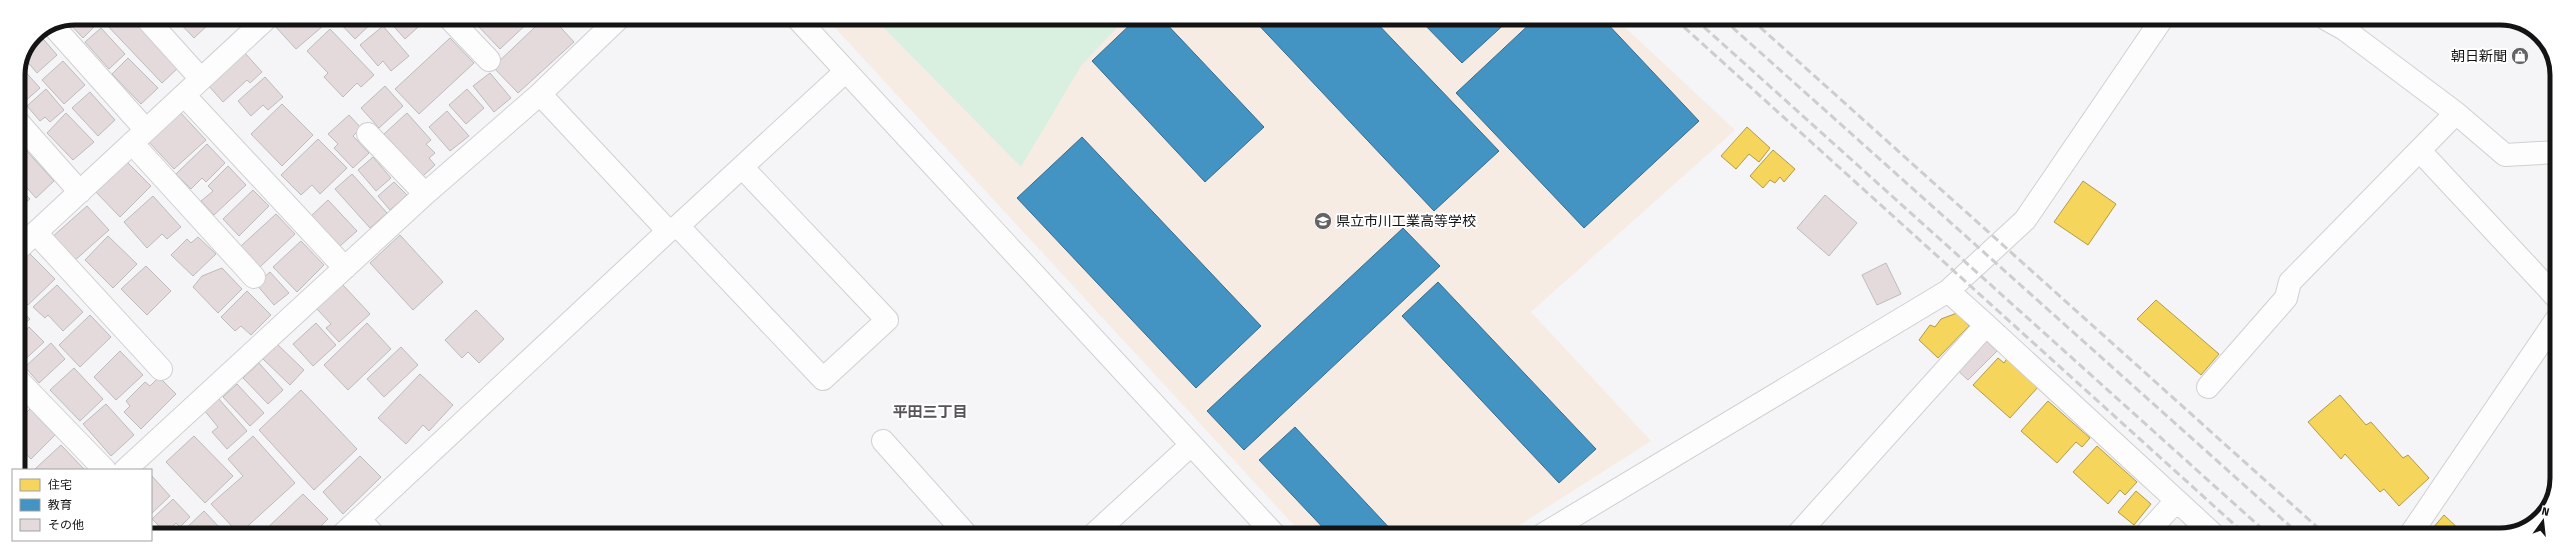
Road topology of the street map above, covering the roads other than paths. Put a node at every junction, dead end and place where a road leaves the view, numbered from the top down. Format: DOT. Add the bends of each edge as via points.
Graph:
graph roads {
  1 [pos="152,25"];
  2 [pos="259,25"];
  3 [pos="456,25"];
  4 [pos="612,25"];
  5 [pos="803,25"];
  6 [pos="2158,25"];
  7 [pos="2338,25"];
  8 [pos="56,29"];
  9 [pos="489,60"];
  10 [pos="846,71"];
  11 [pos="201,79"];
  12 [pos="540,94"];
  13 [pos="184,95"];
  14 [pos="2456,113"];
  15 [pos="25,130"];
  16 [pos="368,134"];
  17 [pos="139,137"];
  18 [pos="2420,151"];
  19 [pos="2550,152"];
  20 [pos="742,167"];
  21 [pos="80,192"];
  22 [pos="425,194"];
  23 [pos="673,228"];
  24 [pos="36,233"];
  25 [pos="25,243"];
  26 [pos="345,268"];
  27 [pos="254,277"];
  28 [pos="1948,291"];
  29 [pos="2550,291"];
  30 [pos="1986,324"];
  31 [pos="2550,329"];
  32 [pos="161,369"];
  33 [pos="25,387"];
  34 [pos="2208,387"];
  35 [pos="884,441"];
  36 [pos="1191,445"];
  37 [pos="104,469"];
  38 [pos="126,469"];
  39 [pos="2176,501"];
  40 [pos="366,526"];
  41 [pos="961,528"];
  42 [pos="1101,528"];
  43 [pos="1268,528"];
  44 [pos="1554,528"];
  45 [pos="1803,528"];
  46 [pos="2151,528"];
  47 [pos="2206,528"];
  48 [pos="2415,528"];
  1 -- 11 [label="street"];
  2 -- 11 [label="street"];
  3 -- 9 [label="street"];
  4 -- 12 [label="street"];
  5 -- 10 [label="street"];
  6 -- 28 [label="street" via="2025,220"];
  7 -- 14 [label="street"];
  8 -- 17 [label="street"];
  10 -- 20 [label="street"];
  10 -- 36 [label="street"];
  11 -- 13 [label="street"];
  12 -- 22 [label="street"];
  12 -- 23 [label="street"];
  13 -- 17 [label="street"];
  13 -- 26 [label="street"];
  14 -- 18 [label="street"];
  14 -- 19 [label="street" via="2505,155"];
  15 -- 21 [label="street"];
  16 -- 22 [label="street"];
  17 -- 21 [label="street"];
  17 -- 27 [label="street"];
  18 -- 29 [label="street"];
  18 -- 34 [label="street" via="2290,282 2286,298"];
  20 -- 23 [label="street"];
  20 -- 23 [label="street" via="887,320 823,379"];
  21 -- 24 [label="street"];
  22 -- 26 [label="street"];
  23 -- 40 [label="street"];
  24 -- 25 [label="street"];
  24 -- 32 [label="street"];
  26 -- 38 [label="street"];
  28 -- 30 [label="street"];
  28 -- 44 [label="street"];
  30 -- 39 [label="street"];
  30 -- 45 [label="street"];
  31 -- 48 [label="street"];
  33 -- 37 [label="street"];
  35 -- 41 [label="street"];
  36 -- 42 [label="street"];
  36 -- 43 [label="street"];
  39 -- 46 [label="street"];
  39 -- 47 [label="street"];
}
